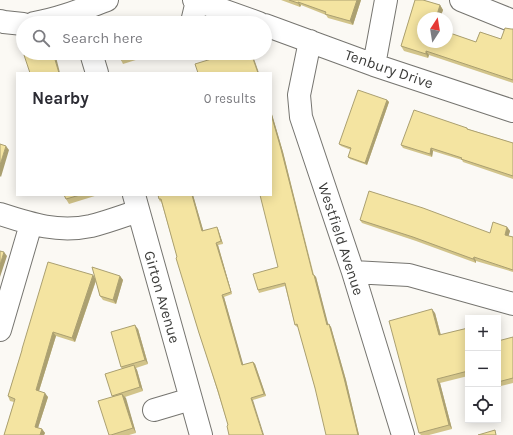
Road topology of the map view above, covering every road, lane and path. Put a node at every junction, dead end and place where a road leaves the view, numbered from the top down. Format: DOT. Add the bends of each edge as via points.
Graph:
graph roads {
  1 [pos="107,0"];
  2 [pos="196,0"];
  3 [pos="386,0"];
  4 [pos="461,0"];
  5 [pos="82,16"];
  6 [pos="193,16"];
  7 [pos="240,16"];
  8 [pos="0,21"];
  9 [pos="513,21"];
  10 [pos="16,23"];
  11 [pos="272,27"];
  12 [pos="310,41"];
  13 [pos="93,60"];
  14 [pos="374,65"];
  15 [pos="97,72"];
  16 [pos="513,111"];
  17 [pos="136,203"];
  18 [pos="0,214"];
  19 [pos="32,224"];
  20 [pos="352,272"];
  21 [pos="513,304"];
  22 [pos="0,330"];
  23 [pos="191,399"];
  24 [pos="154,410"];
  25 [pos="201,435"];
  26 [pos="404,435"];
  1 -- 5 [label="street"];
  2 -- 6 [label="street"];
  2 -- 7 [label="street"];
  3 -- 14 [label="street"];
  4 -- 9 [label="street"];
  8 -- 10 [label="street"];
  11 -- 12 [label="street, Tenbury Drive"];
  12 -- 14 [label="street, Tenbury Drive"];
  12 -- 20 [label="street, Westfield Avenue" via="299,95 301,116"];
  13 -- 15 [label="street"];
  14 -- 16 [label="street, Tenbury Drive"];
  17 -- 19 [label="street" via="98,224 55,228"];
  17 -- 23 [label="street, Girton Avenue"];
  18 -- 19 [label="street"];
  19 -- 22 [label="street"];
  20 -- 21 [label="street" via="409,275"];
  20 -- 26 [label="street, Westfield Avenue"];
  23 -- 24 [label="street"];
  23 -- 25 [label="street, Girton Avenue"];
}
